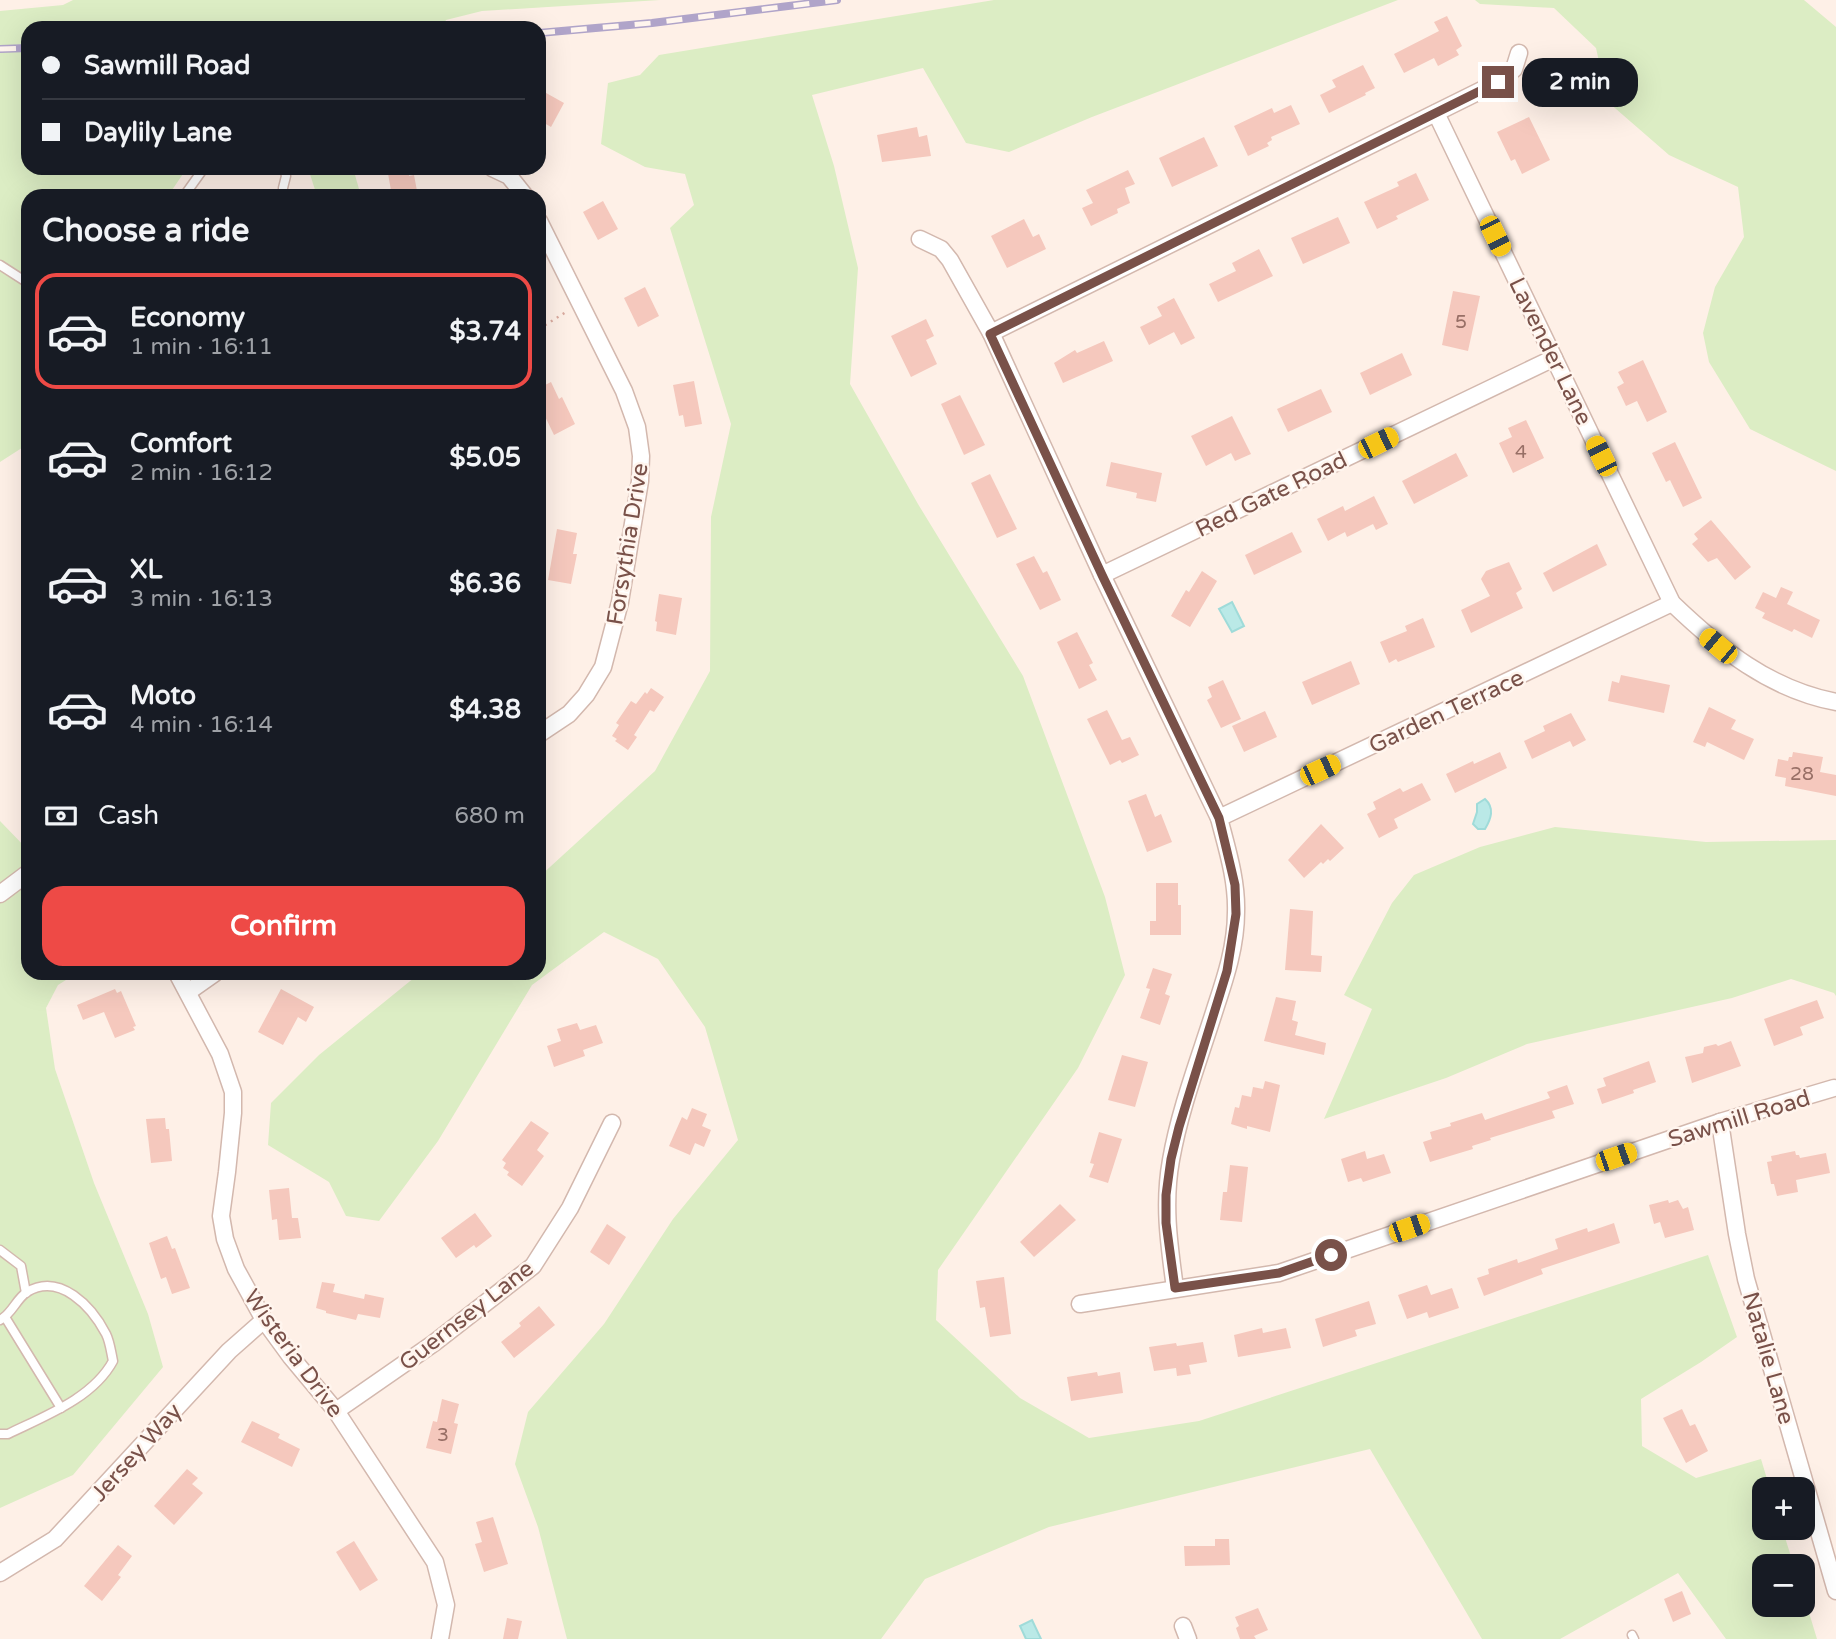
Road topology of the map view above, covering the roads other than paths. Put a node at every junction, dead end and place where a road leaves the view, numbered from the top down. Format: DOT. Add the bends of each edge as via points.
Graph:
graph roads {
  1 [pos="1519,54"];
  2 [pos="1436,113"];
  3 [pos="286,175"];
  4 [pos="507,175"];
  5 [pos="283,188"];
  6 [pos="519,189"];
  7 [pos="546,235"];
  8 [pos="920,239"];
  9 [pos="0,265"];
  10 [pos="21,278"];
  11 [pos="990,334"];
  12 [pos="1554,358"];
  13 [pos="1102,575"];
  14 [pos="1672,603"];
  15 [pos="1836,702"];
  16 [pos="546,729"];
  17 [pos="1219,818"];
  18 [pos="21,878"];
  19 [pos="0,894"];
  20 [pos="181,980"];
  21 [pos="205,980"];
  22 [pos="188,992"];
  23 [pos="1834,1088"];
  24 [pos="1720,1122"];
  25 [pos="612,1123"];
  26 [pos="0,1250"];
  27 [pos="1175,1288"];
  28 [pos="26,1293"];
  29 [pos="1080,1304"];
  30 [pos="3,1319"];
  31 [pos="264,1320"];
  32 [pos="61,1408"];
  33 [pos="336,1411"];
  34 [pos="0,1434"];
  35 [pos="0,1573"];
  36 [pos="1836,1591"];
  37 [pos="440,1639"];
  1 -- 2 [label="street" via="1514,69 1504,78"];
  2 -- 11 [label="street"];
  2 -- 12 [label="street, Lavender Lane"];
  3 -- 5 [label="lane"];
  4 -- 6 [label="street"];
  7 -- 16 [label="street, Forsythia Drive" via="633,412 640,444 640,481 620,602 603,667 586,695"];
  8 -- 11 [label="street" via="941,249 950,260"];
  9 -- 10 [label="lane"];
  11 -- 13 [label="street"];
  12 -- 13 [label="street, Red Gate Road"];
  12 -- 14 [label="street, Lavender Lane"];
  13 -- 17 [label="street"];
  14 -- 15 [label="street, Lavender Lane" via="1745,665 1793,691"];
  14 -- 17 [label="street, Garden Terrace"];
  17 -- 27 [label="street" via="1235,885 1236,914 1227,971 1171,1159 1166,1223"];
  18 -- 19 [label="street"];
  20 -- 22 [label="street, Wisteria Drive"];
  21 -- 22 [label="street"];
  22 -- 31 [label="street, Wisteria Drive" via="220,1054 233,1092 221,1216 236,1269"];
  23 -- 24 [label="street, Sawmill Road"];
  24 -- 27 [label="street, Sawmill Road" via="1279,1273"];
  24 -- 36 [label="street, Natalie Lane" via="1746,1279"];
  25 -- 33 [label="street, Guernsey Lane" via="570,1208 533,1266 444,1336"];
  26 -- 28 [label="lane" via="21,1265"];
  27 -- 29 [label="street, Sawmill Road"];
  28 -- 30 [label="lane"];
  28 -- 32 [label="lane" via="49,1286 71,1293 91,1308 107,1336 113,1361 104,1377"];
  30 -- 32 [label="lane"];
  31 -- 33 [label="street, Wisteria Drive"];
  31 -- 35 [label="street, Jersey Way" via="229,1351 55,1539"];
  32 -- 34 [label="lane"];
  33 -- 37 [label="street, Wisteria Drive" via="435,1562 446,1605"];
}
